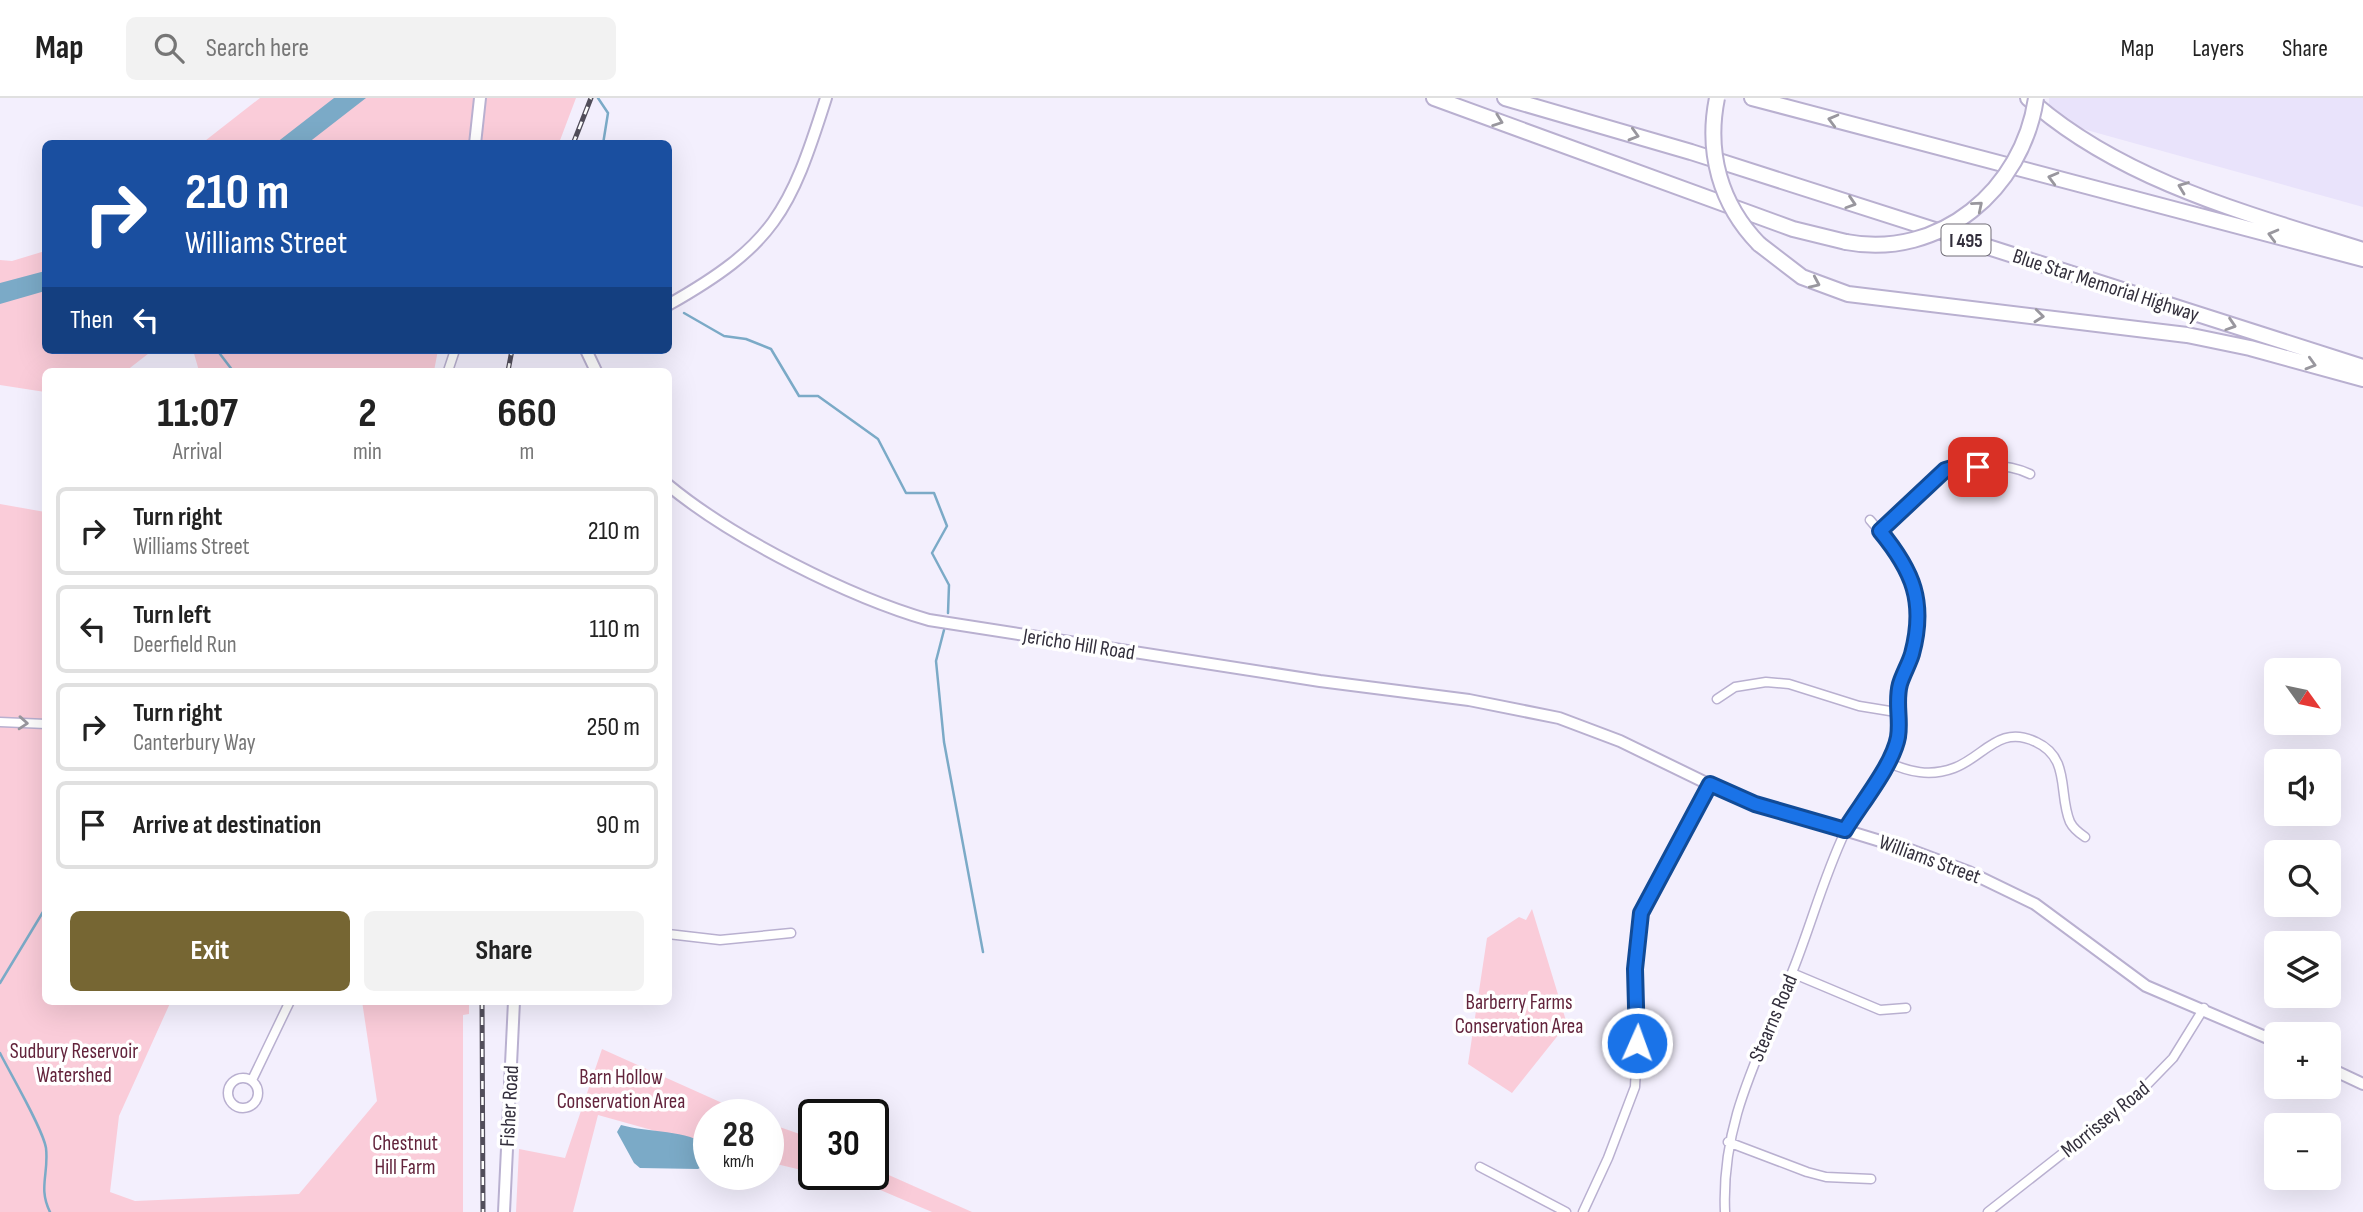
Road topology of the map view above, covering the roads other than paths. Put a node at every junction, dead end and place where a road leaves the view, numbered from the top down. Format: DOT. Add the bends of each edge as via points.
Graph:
graph roads {
  1 [pos="480,98"];
  2 [pos="825,98"];
  3 [pos="1434,98"];
  4 [pos="1505,98"];
  5 [pos="1717,98"];
  6 [pos="1752,98"];
  7 [pos="2028,98"];
  8 [pos="2036,98"];
  9 [pos="475,140"];
  10 [pos="2363,250"];
  11 [pos="2363,259"];
  12 [pos="672,303"];
  13 [pos="2363,366"];
  14 [pos="2363,379"];
  15 [pos="2030,474"];
  16 [pos="672,488"];
  17 [pos="1870,520"];
  18 [pos="1880,531"];
  19 [pos="1717,699"];
  20 [pos="1521,710"];
  21 [pos="1896,712"];
  22 [pos="0,722"];
  23 [pos="42,724"];
  24 [pos="1887,762"];
  25 [pos="1710,784"];
  26 [pos="1845,830"];
  27 [pos="2085,838"];
  28 [pos="791,933"];
  29 [pos="672,934"];
  30 [pos="1792,973"];
  31 [pos="288,1005"];
  32 [pos="514,1005"];
  33 [pos="1906,1008"];
  34 [pos="2204,1008"];
  35 [pos="2264,1036"];
  36 [pos="2341,1074"];
  37 [pos="252,1080"];
  38 [pos="2363,1084"];
  39 [pos="1728,1142"];
  40 [pos="1480,1167"];
  41 [pos="1871,1180"];
  42 [pos="505,1212"];
  43 [pos="1566,1212"];
  44 [pos="1583,1212"];
  45 [pos="1725,1212"];
  46 [pos="1987,1212"];
  1 -- 9 [label="street"];
  2 -- 12 [label="street" via="798,182 770,229 714,279"];
  3 -- 8 [label="highway, one-way, bridge" via="1793,229 1882,245 1912,241 1972,212 2014,164"];
  4 -- 13 [label="highway, Blue Star Memorial Highway / I 495, one-way"];
  5 -- 14 [label="highway, one-way, bridge" via="1713,145 1720,181 1734,214 1759,244 1802,277 1848,294 2179,334"];
  11 -- 6 [label="highway, one-way"];
  10 -- 7 [label="highway, one-way" via="2145,172 2084,140"];
  15 -- 18 [label="street" via="2018,468 1958,466 1945,470"];
  16 -- 20 [label="street, Jericho Hill Road" via="712,518 785,557 868,598 929,620"];
  17 -- 18 [label="street, Stearns Road"];
  18 -- 21 [label="street, Stearns Road" via="1906,565 1917,600 1913,647"];
  19 -- 21 [label="street" via="1735,687 1766,682"];
  20 -- 25 [label="street, Williams Street" via="1593,729"];
  21 -- 24 [label="street, Stearns Road" via="1899,734"];
  22 -- 23 [label="street, one-way"];
  24 -- 26 [label="street, Stearns Road"];
  24 -- 27 [label="street" via="1920,774 1936,772 1955,768 2002,738 2037,742 2061,769 2069,819"];
  25 -- 26 [label="street, Williams Street" via="1755,804"];
  25 -- 44 [label="street" via="1641,913 1635,969 1639,1008 1635,1087"];
  26 -- 30 [label="street, Stearns Road"];
  26 -- 34 [label="street, Williams Street" via="1913,851 2017,894 2130,976"];
  28 -- 29 [label="street" via="720,940"];
  30 -- 33 [label="street" via="1880,1010"];
  30 -- 39 [label="street, Stearns Road" via="1751,1071"];
  31 -- 37 [label="street"];
  32 -- 42 [label="street, Fisher Road"];
  34 -- 35 [label="street, Williams Street"];
  34 -- 46 [label="street, Morrissey Road" via="2173,1058 2137,1096"];
  36 -- 38 [label="street"];
  39 -- 41 [label="street" via="1817,1174"];
  39 -- 45 [label="street, Stearns Road"];
  40 -- 43 [label="street"];
}
